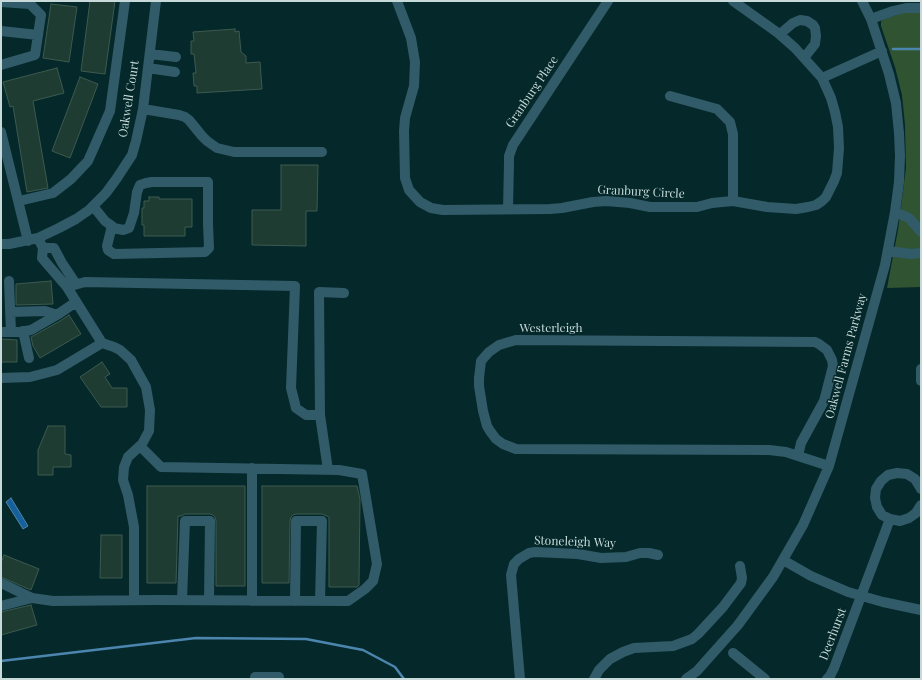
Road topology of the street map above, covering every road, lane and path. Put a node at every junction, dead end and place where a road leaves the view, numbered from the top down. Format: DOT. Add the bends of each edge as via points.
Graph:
graph roads {
  1 [pos="125,1"];
  2 [pos="156,1"];
  3 [pos="397,1"];
  4 [pos="608,1"];
  5 [pos="733,1"];
  6 [pos="862,1"];
  7 [pos="1,2"];
  8 [pos="921,8"];
  9 [pos="871,19"];
  10 [pos="1,32"];
  11 [pos="780,34"];
  12 [pos="38,35"];
  13 [pos="882,51"];
  14 [pos="150,54"];
  15 [pos="176,57"];
  16 [pos="804,58"];
  17 [pos="1,65"];
  18 [pos="148,68"];
  19 [pos="175,72"];
  20 [pos="822,78"];
  21 [pos="670,96"];
  22 [pos="143,109"];
  23 [pos="1,132"];
  24 [pos="322,152"];
  25 [pos="19,201"];
  26 [pos="733,202"];
  27 [pos="93,206"];
  28 [pos="508,208"];
  29 [pos="895,212"];
  30 [pos="112,226"];
  31 [pos="921,232"];
  32 [pos="33,239"];
  33 [pos="1,244"];
  34 [pos="43,248"];
  35 [pos="888,251"];
  36 [pos="921,253"];
  37 [pos="62,263"];
  38 [pos="53,270"];
  39 [pos="9,281"];
  40 [pos="71,286"];
  41 [pos="344,293"];
  42 [pos="76,302"];
  43 [pos="10,312"];
  44 [pos="57,315"];
  45 [pos="24,331"];
  46 [pos="6,332"];
  47 [pos="102,342"];
  48 [pos="29,358"];
  49 [pos="921,369"];
  50 [pos="1,378"];
  51 [pos="921,381"];
  52 [pos="320,415"];
  53 [pos="140,446"];
  54 [pos="798,456"];
  55 [pos="829,466"];
  56 [pos="252,468"];
  57 [pos="328,470"];
  58 [pos="921,489"];
  59 [pos="921,505"];
  60 [pos="890,519"];
  61 [pos="658,555"];
  62 [pos="782,560"];
  63 [pos="740,566"];
  64 [pos="1,583"];
  65 [pos="861,596"];
  66 [pos="32,598"];
  67 [pos="134,600"];
  68 [pos="182,600"];
  69 [pos="209,600"];
  70 [pos="252,600"];
  71 [pos="295,601"];
  72 [pos="320,601"];
  73 [pos="1,606"];
  74 [pos="921,610"];
  75 [pos="733,653"];
  76 [pos="255,677"];
  77 [pos="279,677"];
  78 [pos="267,678"];
  79 [pos="520,679"];
  80 [pos="594,679"];
  81 [pos="686,679"];
  82 [pos="765,679"];
  83 [pos="827,679"];
  1 -- 25 [label="street" via="110,111 88,161 72,179 53,193"];
  2 -- 14 [label="street, Oakwell Court"];
  3 -- 28 [label="street, Granburg Circle" via="411,38 415,62 414,86 404,131 404,178 409,190 420,202 431,208"];
  4 -- 28 [label="street, Granburg Place" via="513,145 509,156"];
  5 -- 11 [label="street, Granburg Circle"];
  6 -- 9 [label="street, Oakwell Farms Parkway"];
  7 -- 12 [label="street" via="30,4 41,15"];
  8 -- 9 [label="street" via="906,8"];
  9 -- 13 [label="street, Oakwell Farms Parkway"];
  10 -- 12 [label="street"];
  11 -- 16 [label="street, Granburg Circle"];
  11 -- 16 [label="street" via="793,22 800,20 813,25 815,44"];
  12 -- 17 [label="street" via="35,55"];
  13 -- 20 [label="street"];
  13 -- 29 [label="street, Oakwell Farms Parkway" via="896,103 899,133 899,182"];
  14 -- 15 [label="street"];
  14 -- 18 [label="street, Oakwell Court"];
  16 -- 20 [label="street, Granburg Circle"];
  18 -- 19 [label="street"];
  18 -- 22 [label="street, Oakwell Court"];
  20 -- 26 [label="street, Granburg Circle" via="835,112 839,148 837,173 826,197 816,205 796,208"];
  21 -- 26 [label="street" via="717,109 730,122 733,134"];
  22 -- 24 [label="street" via="185,117 217,148 234,152"];
  22 -- 27 [label="street, Oakwell Court" via="132,155 106,194"];
  23 -- 25 [label="street"];
  25 -- 32 [label="street"];
  26 -- 28 [label="street, Granburg Circle" via="697,207 650,207 606,201 562,208"];
  27 -- 30 [label="street"];
  27 -- 32 [label="street, Oakwell Court" via="76,219"];
  29 -- 31 [label="street" via="909,218"];
  29 -- 35 [label="street, Oakwell Farms Parkway"];
  30 -- 30 [label="street" via="123,230 128,228 140,185 152,182 208,182 209,248 205,252 114,254 107,246"];
  32 -- 33 [label="street, Oakwell Court"];
  32 -- 34 [label="street"];
  34 -- 37 [label="street" via="54,248"];
  34 -- 38 [label="street" via="42,258"];
  35 -- 36 [label="street"];
  35 -- 55 [label="street, Oakwell Farms Parkway"];
  37 -- 38 [label="street"];
  37 -- 40 [label="street"];
  38 -- 40 [label="street"];
  39 -- 43 [label="street"];
  40 -- 42 [label="street"];
  40 -- 52 [label="street" via="85,282 295,286 291,388 296,408 306,415"];
  41 -- 52 [label="street" via="319,292"];
  42 -- 44 [label="street"];
  42 -- 47 [label="street"];
  43 -- 44 [label="street" via="45,311"];
  43 -- 46 [label="street"];
  44 -- 45 [label="street" via="31,330"];
  45 -- 46 [label="street"];
  45 -- 48 [label="street"];
  47 -- 50 [label="street" via="57,370 30,377"];
  47 -- 53 [label="street" via="120,350 131,360 146,387 150,410 149,431"];
  49 -- 51 [label="street"];
  52 -- 57 [label="street"];
  53 -- 56 [label="street" via="161,467"];
  53 -- 67 [label="street" via="128,457 123,473 134,527"];
  54 -- 54 [label="street, Westerleigh" via="769,450 516,449 496,439 487,426 479,386 481,361 499,345 516,340 815,342 827,350 833,366 824,401 801,443"];
  54 -- 55 [label="street, Westerleigh"];
  55 -- 62 [label="street, Oakwell Farms Parkway" via="803,525"];
  56 -- 57 [label="street"];
  56 -- 70 [label="street"];
  57 -- 72 [label="street" via="362,474 377,564 373,581 348,601"];
  58 -- 60 [label="street" via="915,479 907,474 888,475 881,481 876,489 877,507 882,515"];
  59 -- 60 [label="street" via="909,518 900,521"];
  60 -- 65 [label="street, Deerhurst"];
  61 -- 79 [label="street, Stoneleigh Way" via="640,553 626,557 601,558 535,552 519,559 514,564 511,575"];
  62 -- 65 [label="street" via="811,576"];
  62 -- 81 [label="street, Oakwell Farms Parkway" via="773,577 738,625 697,671"];
  63 -- 80 [label="street" via="741,583 723,607 692,639 673,646 634,648 622,652 610,659"];
  64 -- 66 [label="street"];
  65 -- 74 [label="street"];
  65 -- 83 [label="street, Deerhurst" via="834,668"];
  66 -- 67 [label="street" via="53,601"];
  66 -- 73 [label="street"];
  67 -- 68 [label="street"];
  68 -- 69 [label="street"];
  68 -- 69 [label="street" via="185,521 210,521"];
  69 -- 70 [label="street"];
  70 -- 71 [label="street"];
  71 -- 72 [label="street"];
  71 -- 72 [label="street" via="296,521 322,521"];
  75 -- 82 [label="street"];
  76 -- 78 [label="street"];
  77 -- 78 [label="street"];
}
